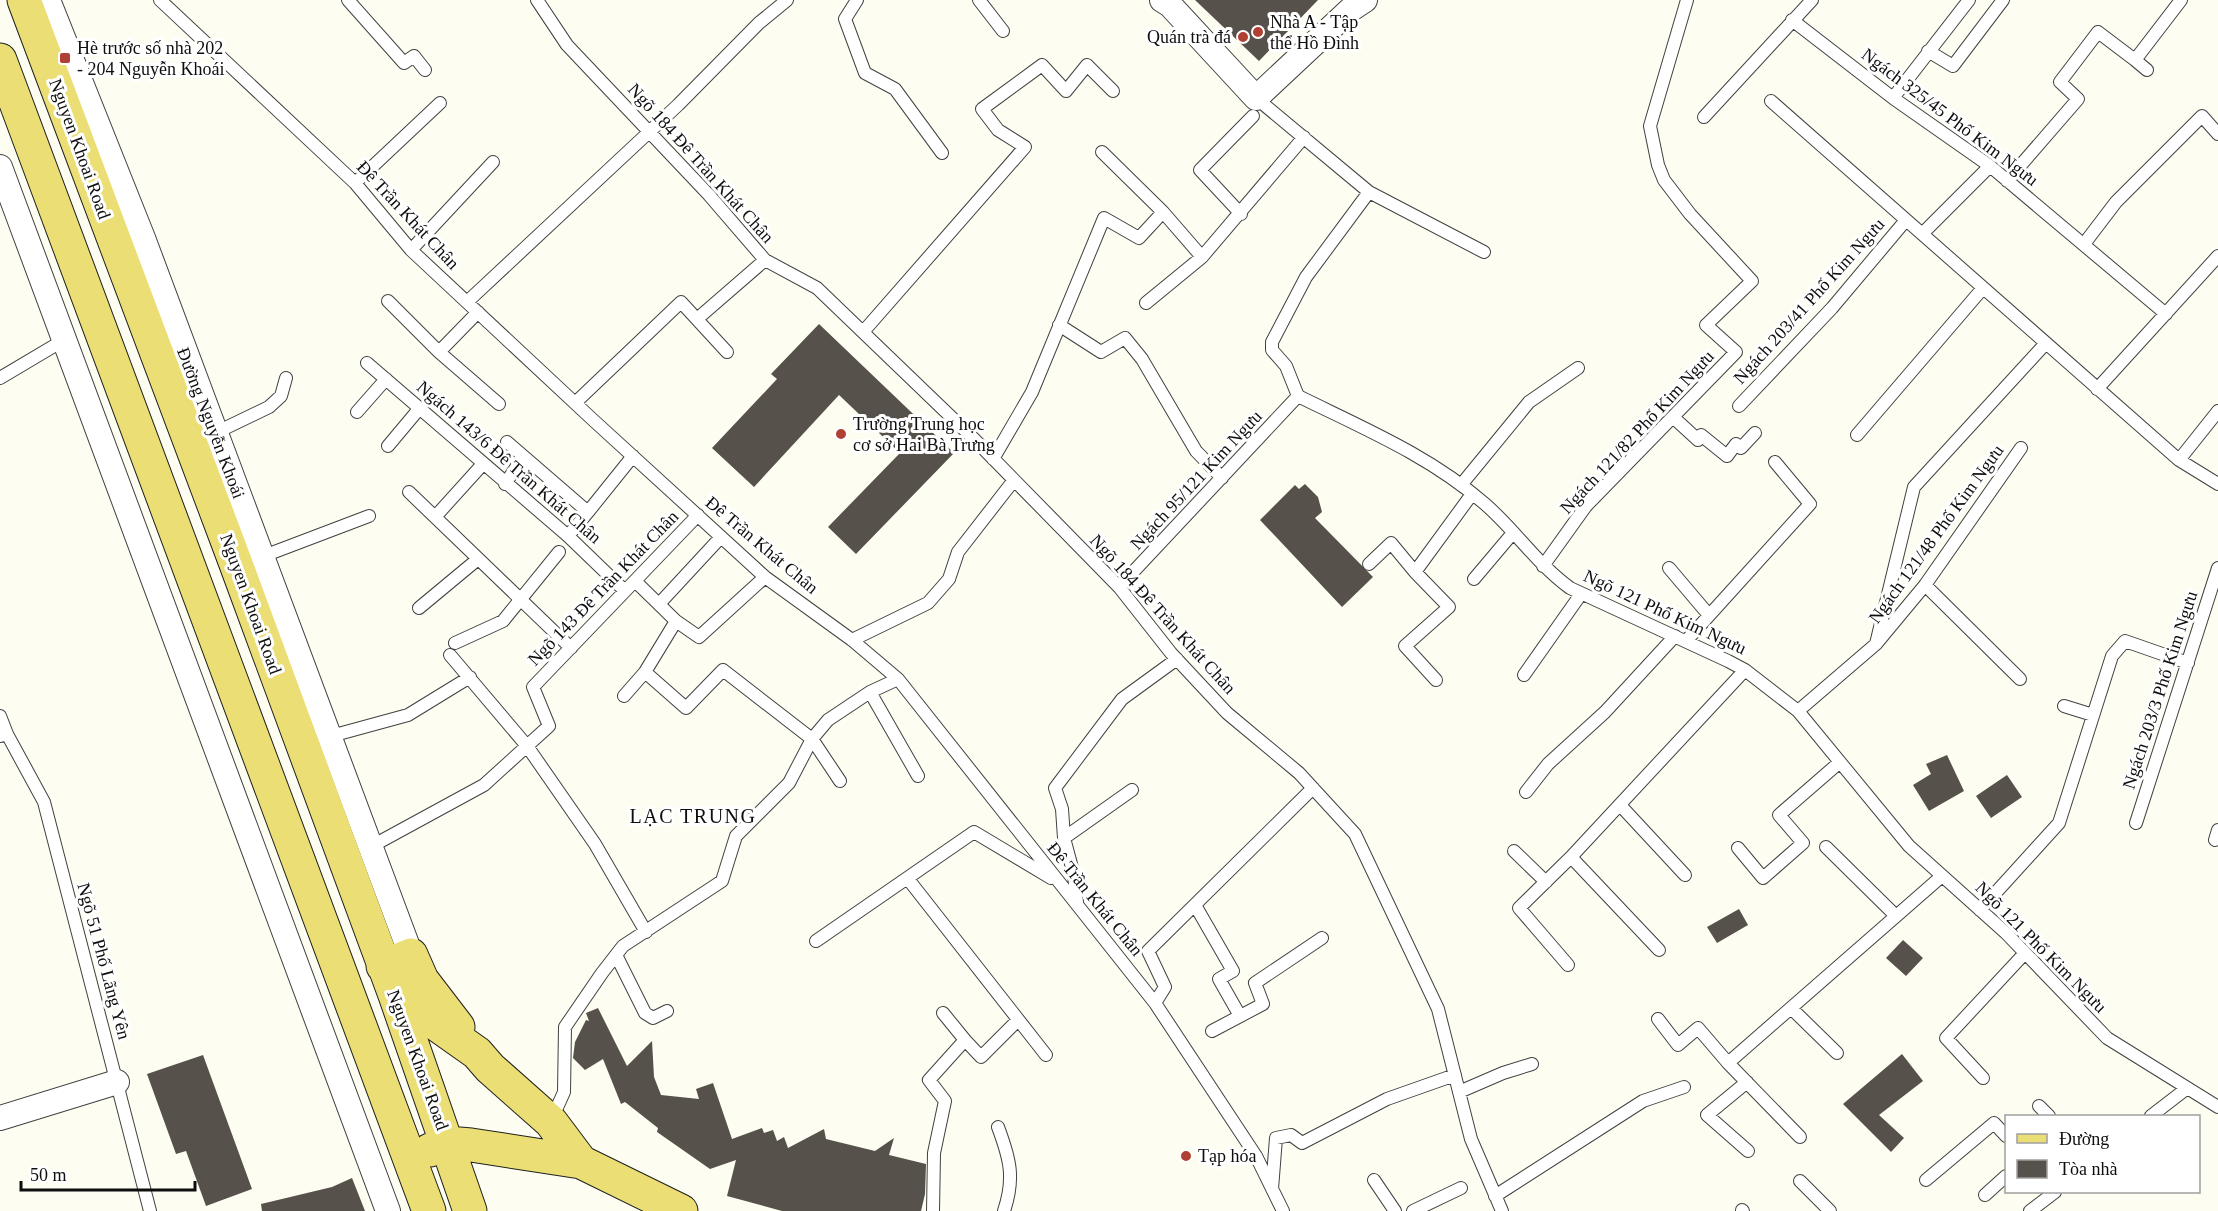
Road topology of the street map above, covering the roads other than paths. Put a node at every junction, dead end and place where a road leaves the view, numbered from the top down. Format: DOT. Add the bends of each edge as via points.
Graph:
graph roads {
  1 [pos="24,0"];
  2 [pos="48,0"];
  3 [pos="160,0"];
  4 [pos="348,0"];
  5 [pos="537,0"];
  6 [pos="787,0"];
  7 [pos="857,0"];
  8 [pos="979,0"];
  9 [pos="1687,0"];
  10 [pos="1812,0"];
  11 [pos="1969,0"];
  12 [pos="2003,0"];
  13 [pos="2181,0"];
  14 [pos="1170,2"];
  15 [pos="1351,3"];
  16 [pos="1792,20"];
  17 [pos="1003,31"];
  18 [pos="1928,51"];
  19 [pos="0,60"];
  20 [pos="2135,60"];
  21 [pos="425,70"];
  22 [pos="2147,70"];
  23 [pos="1113,91"];
  24 [pos="1893,98"];
  25 [pos="1771,101"];
  26 [pos="440,103"];
  27 [pos="1255,107"];
  28 [pos="1704,117"];
  29 [pos="649,131"];
  30 [pos="2218,134"];
  31 [pos="1304,137"];
  32 [pos="1102,152"];
  33 [pos="942,153"];
  34 [pos="493,162"];
  35 [pos="1990,166"];
  36 [pos="0,167"];
  37 [pos="2007,181"];
  38 [pos="355,183"];
  39 [pos="1369,192"];
  40 [pos="1163,212"];
  41 [pos="1241,214"];
  42 [pos="1906,220"];
  43 [pos="1922,234"];
  44 [pos="2085,244"];
  45 [pos="411,250"];
  46 [pos="1484,252"];
  47 [pos="2218,256"];
  48 [pos="1202,257"];
  49 [pos="765,260"];
  50 [pos="1983,288"];
  51 [pos="388,301"];
  52 [pos="467,302"];
  53 [pos="1146,303"];
  54 [pos="478,312"];
  55 [pos="2166,315"];
  56 [pos="697,319"];
  57 [pos="1059,325"];
  58 [pos="863,332"];
  59 [pos="64,340"];
  60 [pos="2046,344"];
  61 [pos="440,352"];
  62 [pos="727,352"];
  63 [pos="367,363"];
  64 [pos="1578,368"];
  65 [pos="0,378"];
  66 [pos="286,378"];
  67 [pos="386,379"];
  68 [pos="2097,389"];
  69 [pos="1298,396"];
  70 [pos="575,403"];
  71 [pos="499,404"];
  72 [pos="1738,406"];
  73 [pos="419,408"];
  74 [pos="2218,411"];
  75 [pos="357,412"];
  76 [pos="1674,418"];
  77 [pos="215,433"];
  78 [pos="1755,433"];
  79 [pos="1857,435"];
  80 [pos="507,442"];
  81 [pos="388,446"];
  82 [pos="2021,448"];
  83 [pos="633,456"];
  84 [pos="523,457"];
  85 [pos="993,459"];
  86 [pos="2179,460"];
  87 [pos="1775,462"];
  88 [pos="482,465"];
  89 [pos="1222,478"];
  90 [pos="1014,480"];
  91 [pos="505,484"];
  92 [pos="2218,484"];
  93 [pos="1461,485"];
  94 [pos="409,492"];
  95 [pos="1472,494"];
  96 [pos="588,512"];
  97 [pos="698,515"];
  98 [pos="369,516"];
  99 [pos="435,517"];
  100 [pos="1512,534"];
  101 [pos="568,536"];
  102 [pos="722,537"];
  103 [pos="559,552"];
  104 [pos="261,557"];
  105 [pos="478,559"];
  106 [pos="1370,564"];
  107 [pos="1544,566"];
  108 [pos="1669,568"];
  109 [pos="2218,568"];
  110 [pos="1415,572"];
  111 [pos="765,577"];
  112 [pos="1474,579"];
  113 [pos="635,581"];
  114 [pos="1925,585"];
  115 [pos="1119,587"];
  116 [pos="625,591"];
  117 [pos="1581,594"];
  118 [pos="520,597"];
  119 [pos="659,604"];
  120 [pos="419,608"];
  121 [pos="1708,614"];
  122 [pos="676,621"];
  123 [pos="1681,638"];
  124 [pos="852,640"];
  125 [pos="1876,645"];
  126 [pos="571,648"];
  127 [pos="1177,659"];
  128 [pos="2188,663"];
  129 [pos="1745,670"];
  130 [pos="645,672"];
  131 [pos="1524,675"];
  132 [pos="470,677"];
  133 [pos="898,679"];
  134 [pos="2020,679"];
  135 [pos="1436,680"];
  136 [pos="870,692"];
  137 [pos="624,696"];
  138 [pos="2064,706"];
  139 [pos="1798,711"];
  140 [pos="2093,715"];
  141 [pos="0,716"];
  142 [pos="3,735"];
  143 [pos="331,736"];
  144 [pos="812,740"];
  145 [pos="527,746"];
  146 [pos="1840,762"];
  147 [pos="918,776"];
  148 [pos="840,781"];
  149 [pos="1313,788"];
  150 [pos="1132,790"];
  151 [pos="1526,792"];
  152 [pos="1620,805"];
  153 [pos="2136,823"];
  154 [pos="1064,838"];
  155 [pos="372,846"];
  156 [pos="1826,847"];
  157 [pos="1738,848"];
  158 [pos="1514,851"];
  159 [pos="1571,857"];
  160 [pos="1685,875"];
  161 [pos="1942,876"];
  162 [pos="908,879"];
  163 [pos="1546,882"];
  164 [pos="1059,884"];
  165 [pos="1077,902"];
  166 [pos="1195,905"];
  167 [pos="1980,910"];
  168 [pos="1896,916"];
  169 [pos="646,932"];
  170 [pos="1322,938"];
  171 [pos="816,941"];
  172 [pos="1659,950"];
  173 [pos="2025,953"];
  174 [pos="616,955"];
  175 [pos="1568,965"];
  176 [pos="396,972"];
  177 [pos="1155,1002"];
  178 [pos="1791,1008"];
  179 [pos="667,1011"];
  180 [pos="943,1013"];
  181 [pos="1240,1016"];
  182 [pos="1658,1019"];
  183 [pos="1018,1020"];
  184 [pos="1212,1030"];
  185 [pos="965,1040"];
  186 [pos="477,1053"];
  187 [pos="1837,1053"];
  188 [pos="1046,1055"];
  189 [pos="1728,1063"];
  190 [pos="1532,1064"];
  191 [pos="1455,1075"];
  192 [pos="1983,1078"];
  193 [pos="117,1082"];
  194 [pos="1747,1082"];
  195 [pos="1684,1087"];
  196 [pos="2186,1089"];
  197 [pos="1459,1092"];
  198 [pos="2039,1106"];
  199 [pos="2218,1107"];
  200 [pos="2048,1115"];
  201 [pos="2152,1115"];
  202 [pos="0,1118"];
  203 [pos="551,1122"];
  204 [pos="998,1126"];
  205 [pos="2005,1134"];
  206 [pos="1800,1137"];
  207 [pos="447,1143"];
  208 [pos="1748,1151"];
  209 [pos="408,1158"];
  210 [pos="580,1162"];
  211 [pos="2005,1178"];
  212 [pos="1374,1180"];
  213 [pos="1926,1180"];
  214 [pos="1800,1181"];
  215 [pos="1461,1188"];
  216 [pos="1272,1189"];
  217 [pos="2052,1193"];
  218 [pos="1985,1195"];
  219 [pos="1495,1196"];
  220 [pos="150,1211"];
  221 [pos="388,1211"];
  222 [pos="429,1211"];
  223 [pos="470,1211"];
  224 [pos="681,1211"];
  225 [pos="933,1211"];
  226 [pos="1004,1211"];
  227 [pos="1283,1211"];
  228 [pos="1395,1211"];
  229 [pos="1413,1211"];
  230 [pos="1502,1211"];
  231 [pos="1830,1211"];
  232 [pos="2030,1211"];
  1 -- 176 [label="main road, Nguyen Khoai Road" via="236,564"];
  2 -- 77 [label="street, Đường Nguyễn Khoái" via="87,91"];
  3 -- 38 [label="lane, Đê Trần Khát Chân"];
  4 -- 21 [label="lane" via="404,63 414,56"];
  5 -- 29 [label="lane, Ngõ 184 Đê Trần Khát Chân" via="567,45"];
  6 -- 29 [label="lane"];
  7 -- 33 [label="lane" via="845,19 865,73 895,89"];
  8 -- 17 [label="lane"];
  9 -- 76 [label="lane, Ngách 121/82 Phố Kim Ngưu" via="1650,126 1658,165 1664,180 1690,214 1752,281 1706,325 1736,351"];
  10 -- 16 [label="lane"];
  11 -- 18 [label="lane"];
  12 -- 18 [label="lane" via="1953,66"];
  13 -- 20 [label="lane"];
  14 -- 27 [label="street"];
  15 -- 27 [label="street"];
  16 -- 24 [label="lane, Ngách 325/45 Phố Kim Ngưu"];
  16 -- 28 [label="lane"];
  18 -- 24 [label="lane"];
  19 -- 209 [label="main road"];
  20 -- 22 [label="lane"];
  20 -- 37 [label="lane" via="2098,32 2060,82 2078,99"];
  23 -- 58 [label="lane" via="1087,65 1066,91 1042,65 982,109 998,130 1025,147"];
  24 -- 35 [label="lane, Ngách 325/45 Phố Kim Ngưu"];
  25 -- 42 [label="lane"];
  26 -- 38 [label="lane"];
  27 -- 31 [label="lane"];
  27 -- 41 [label="lane" via="1200,170"];
  29 -- 49 [label="lane, Ngõ 184 Đê Trần Khát Chân"];
  29 -- 52 [label="lane"];
  30 -- 44 [label="lane" via="2202,116 2116,202"];
  31 -- 39 [label="lane"];
  31 -- 41 [label="lane"];
  32 -- 40 [label="lane"];
  34 -- 45 [label="lane"];
  35 -- 37 [label="lane, Ngách 325/45 Phố Kim Ngưu"];
  35 -- 43 [label="lane"];
  36 -- 59 [label="street"];
  37 -- 44 [label="lane, Ngách 325/45 Phố Kim Ngưu"];
  38 -- 45 [label="lane, Đê Trần Khát Chân"];
  39 -- 46 [label="lane"];
  39 -- 69 [label="lane" via="1306,278 1272,342 1272,350 1286,366"];
  40 -- 48 [label="lane"];
  40 -- 57 [label="lane" via="1139,238 1104,218"];
  41 -- 48 [label="lane"];
  42 -- 43 [label="lane"];
  42 -- 72 [label="lane, Ngách 203/41 Phố Kim Ngưu" via="1832,308"];
  43 -- 50 [label="lane"];
  44 -- 55 [label="lane, Ngách 325/45 Phố Kim Ngưu"];
  45 -- 52 [label="lane, Đê Trần Khát Chân"];
  47 -- 55 [label="lane"];
  48 -- 53 [label="lane"];
  49 -- 56 [label="lane"];
  49 -- 58 [label="lane, Ngõ 184 Đê Trần Khát Chân" via="817,288"];
  50 -- 60 [label="lane"];
  50 -- 79 [label="lane"];
  51 -- 61 [label="lane"];
  52 -- 54 [label="lane, Đê Trần Khát Chân"];
  54 -- 61 [label="lane"];
  54 -- 70 [label="lane, Đê Trần Khát Chân"];
  55 -- 68 [label="lane"];
  56 -- 62 [label="lane"];
  56 -- 70 [label="lane" via="681,302"];
  57 -- 85 [label="lane" via="1032,392"];
  57 -- 89 [label="lane" via="1101,352 1125,338 1142,359 1196,451"];
  58 -- 85 [label="lane, Ngõ 184 Đê Trần Khát Chân"];
  59 -- 65 [label="lane"];
  59 -- 221 [label="street"];
  60 -- 68 [label="lane"];
  60 -- 125 [label="lane" via="1914,487"];
  61 -- 71 [label="lane"];
  63 -- 67 [label="lane, Ngách 143/6 Đê Trần Khát Chân"];
  64 -- 93 [label="lane" via="1529,402"];
  66 -- 77 [label="lane" via="281,396 269,406"];
  67 -- 73 [label="lane, Ngách 143/6 Đê Trần Khát Chân"];
  67 -- 75 [label="lane"];
  68 -- 86 [label="lane"];
  69 -- 89 [label="lane, Ngách 95/121 Kim Ngưu"];
  69 -- 93 [label="lane, Ngõ 121 Phố Kim Ngưu" via="1413,453"];
  70 -- 83 [label="lane, Đê Trần Khát Chân"];
  73 -- 81 [label="lane"];
  73 -- 88 [label="lane, Ngách 143/6 Đê Trần Khát Chân"];
  74 -- 86 [label="lane"];
  76 -- 78 [label="lane" via="1698,440 1701,435 1726,456 1736,444 1741,448"];
  76 -- 107 [label="lane, Ngách 121/82 Phố Kim Ngưu" via="1586,506"];
  77 -- 104 [label="street, Đường Nguyễn Khoái"];
  80 -- 84 [label="lane"];
  82 -- 114 [label="lane, Ngách 121/48 Phố Kim Ngưu"];
  83 -- 96 [label="lane"];
  83 -- 97 [label="lane, Đê Trần Khát Chân"];
  84 -- 91 [label="lane"];
  84 -- 96 [label="lane"];
  85 -- 90 [label="lane, Ngõ 184 Đê Trần Khát Chân"];
  86 -- 92 [label="lane"];
  87 -- 121 [label="lane" via="1810,504"];
  88 -- 91 [label="lane, Ngách 143/6 Đê Trần Khát Chân"];
  88 -- 99 [label="lane"];
  89 -- 115 [label="lane, Ngách 95/121 Kim Ngưu"];
  90 -- 115 [label="lane, Ngõ 184 Đê Trần Khát Chân"];
  90 -- 124 [label="lane" via="957,552 949,579 928,603"];
  91 -- 101 [label="lane, Ngách 143/6 Đê Trần Khát Chân"];
  93 -- 95 [label="lane, Ngõ 121 Phố Kim Ngưu"];
  94 -- 99 [label="lane"];
  95 -- 100 [label="lane, Ngõ 121 Phố Kim Ngưu"];
  95 -- 110 [label="lane"];
  96 -- 101 [label="lane"];
  97 -- 102 [label="lane, Đê Trần Khát Chân"];
  97 -- 113 [label="lane, Ngõ 143 Đê Trần Khát Chân"];
  98 -- 104 [label="lane"];
  99 -- 105 [label="lane"];
  100 -- 107 [label="lane, Ngõ 121 Phố Kim Ngưu"];
  100 -- 112 [label="lane"];
  101 -- 116 [label="lane, Ngách 143/6 Đê Trần Khát Chân"];
  102 -- 111 [label="lane, Đê Trần Khát Chân"];
  102 -- 119 [label="lane"];
  103 -- 118 [label="lane"];
  104 -- 143 [label="street, Đường Nguyễn Khoái"];
  105 -- 118 [label="lane"];
  105 -- 120 [label="lane"];
  106 -- 110 [label="lane" via="1391,543"];
  107 -- 117 [label="lane, Ngõ 121 Phố Kim Ngưu"];
  108 -- 121 [label="lane"];
  109 -- 128 [label="lane, Ngách 203/3 Phố Kim Ngưu"];
  110 -- 135 [label="lane" via="1449,607 1405,646"];
  111 -- 122 [label="lane" via="699,637"];
  111 -- 124 [label="lane, Đê Trần Khát Chân"];
  113 -- 116 [label="lane, Ngõ 143 Đê Trần Khát Chân"];
  113 -- 119 [label="lane"];
  114 -- 125 [label="lane, Ngách 121/48 Phố Kim Ngưu"];
  114 -- 134 [label="lane"];
  115 -- 127 [label="lane, Ngõ 184 Đê Trần Khát Chân"];
  116 -- 126 [label="lane, Ngõ 143 Đê Trần Khát Chân"];
  117 -- 123 [label="lane, Ngõ 121 Phố Kim Ngưu"];
  117 -- 131 [label="lane"];
  118 -- 126 [label="lane"];
  118 -- 132 [label="lane" via="503,621 453,649"];
  119 -- 122 [label="lane"];
  121 -- 123 [label="lane"];
  122 -- 130 [label="lane"];
  123 -- 129 [label="lane, Ngõ 121 Phố Kim Ngưu"];
  123 -- 151 [label="lane" via="1548,764"];
  124 -- 133 [label="lane, Đê Trần Khát Chân"];
  125 -- 139 [label="lane, Ngách 121/48 Phố Kim Ngưu"];
  126 -- 145 [label="lane, Ngõ 143 Đê Trần Khát Chân" via="533,687 549,726"];
  127 -- 149 [label="lane, Ngõ 184 Đê Trần Khát Chân" via="1227,713"];
  127 -- 154 [label="lane" via="1122,699 1055,788"];
  128 -- 140 [label="lane" via="2125,641 2112,656"];
  128 -- 153 [label="lane, Ngách 203/3 Phố Kim Ngưu"];
  129 -- 139 [label="lane, Ngõ 121 Phố Kim Ngưu"];
  129 -- 152 [label="lane"];
  130 -- 137 [label="lane"];
  130 -- 144 [label="lane" via="686,708 723,670"];
  132 -- 143 [label="lane" via="408,715"];
  132 -- 145 [label="lane"];
  133 -- 136 [label="lane"];
  133 -- 164 [label="lane, Đê Trần Khát Chân"];
  136 -- 144 [label="lane" via="828,720"];
  136 -- 147 [label="lane"];
  138 -- 140 [label="lane"];
  139 -- 146 [label="lane, Ngõ 121 Phố Kim Ngưu"];
  140 -- 167 [label="lane" via="2059,823"];
  141 -- 142 [label="lane, Ngõ 51 Phố Lãng Yên"];
  142 -- 193 [label="lane, Ngõ 51 Phố Lãng Yên" via="44,802"];
  143 -- 155 [label="street, Đường Nguyễn Khoái"];
  144 -- 148 [label="lane"];
  144 -- 169 [label="lane" via="789,783 736,836 723,880"];
  145 -- 155 [label="lane" via="484,785"];
  145 -- 169 [label="lane" via="595,844"];
  146 -- 157 [label="lane" via="1779,815 1803,843 1763,878"];
  146 -- 161 [label="lane, Ngõ 121 Phố Kim Ngưu" via="1909,846"];
  149 -- 166 [label="lane"];
  149 -- 191 [label="lane, Ngõ 184 Đê Trần Khát Chân" via="1355,834 1438,1009"];
  150 -- 154 [label="lane"];
  152 -- 159 [label="lane"];
  152 -- 160 [label="lane"];
  154 -- 165 [label="lane"];
  155 -- 176 [label="street, Nguyen Khoai Road"];
  156 -- 168 [label="lane"];
  158 -- 163 [label="lane"];
  159 -- 163 [label="lane"];
  159 -- 172 [label="lane"];
  161 -- 167 [label="lane, Ngõ 121 Phố Kim Ngưu"];
  161 -- 168 [label="lane"];
  162 -- 164 [label="lane" via="974,832"];
  162 -- 171 [label="lane"];
  162 -- 183 [label="lane"];
  163 -- 175 [label="lane" via="1519,908"];
  164 -- 165 [label="lane, Đê Trần Khát Chân"];
  165 -- 177 [label="lane, Đê Trần Khát Chân"];
  166 -- 177 [label="lane" via="1148,951 1165,987"];
  166 -- 181 [label="lane" via="1233,971 1219,978"];
  167 -- 173 [label="lane, Ngõ 121 Phố Kim Ngưu"];
  168 -- 178 [label="lane"];
  169 -- 174 [label="lane"];
  170 -- 181 [label="lane" via="1255,983 1263,1004"];
  173 -- 192 [label="lane" via="1946,1038"];
  173 -- 196 [label="lane, Ngõ 121 Phố Kim Ngưu" via="2107,1038"];
  174 -- 179 [label="lane" via="645,1013 653,1018"];
  174 -- 203 [label="lane" via="565,1027 564,1092"];
  176 -- 186 [label="main road"];
  176 -- 186 [label="main road" via="422,980"];
  176 -- 207 [label="main road, Nguyen Khoai Road"];
  177 -- 216 [label="lane, Đê Trần Khát Chân" via="1256,1156"];
  178 -- 187 [label="lane"];
  178 -- 189 [label="lane"];
  180 -- 185 [label="lane"];
  181 -- 184 [label="lane"];
  182 -- 189 [label="lane" via="1678,1045 1698,1028"];
  183 -- 185 [label="lane" via="981,1057"];
  183 -- 188 [label="lane"];
  185 -- 225 [label="lane" via="929,1080 945,1101 934,1153"];
  186 -- 203 [label="main road"];
  189 -- 194 [label="lane"];
  190 -- 197 [label="lane"];
  191 -- 197 [label="lane, Ngõ 184 Đê Trần Khát Chân"];
  191 -- 216 [label="lane" via="1387,1100 1302,1143 1291,1135 1276,1138"];
  193 -- 202 [label="street"];
  193 -- 220 [label="lane, Ngõ 51 Phố Lãng Yên"];
  194 -- 206 [label="lane"];
  194 -- 208 [label="lane" via="1707,1115"];
  195 -- 219 [label="lane" via="1642,1101"];
  196 -- 199 [label="lane, Ngõ 121 Phố Kim Ngưu"];
  196 -- 201 [label="lane"];
  197 -- 219 [label="lane, Ngõ 184 Đê Trần Khát Chân" via="1471,1139"];
  198 -- 200 [label="lane"];
  203 -- 210 [label="main road"];
  204 -- 226 [label="lane" via="1010,1168 1011,1190"];
  205 -- 213 [label="lane" via="1994,1124"];
  207 -- 209 [label="main road"];
  207 -- 210 [label="main road"];
  207 -- 223 [label="main road, Nguyen Khoai Road"];
  209 -- 222 [label="main road"];
  210 -- 224 [label="main road"];
  211 -- 218 [label="lane"];
  212 -- 228 [label="lane"];
  214 -- 231 [label="lane"];
  215 -- 229 [label="lane"];
  216 -- 227 [label="lane, Đê Trần Khát Chân"];
  217 -- 232 [label="lane"];
  219 -- 230 [label="lane, Ngõ 184 Đê Trần Khát Chân"];
}
